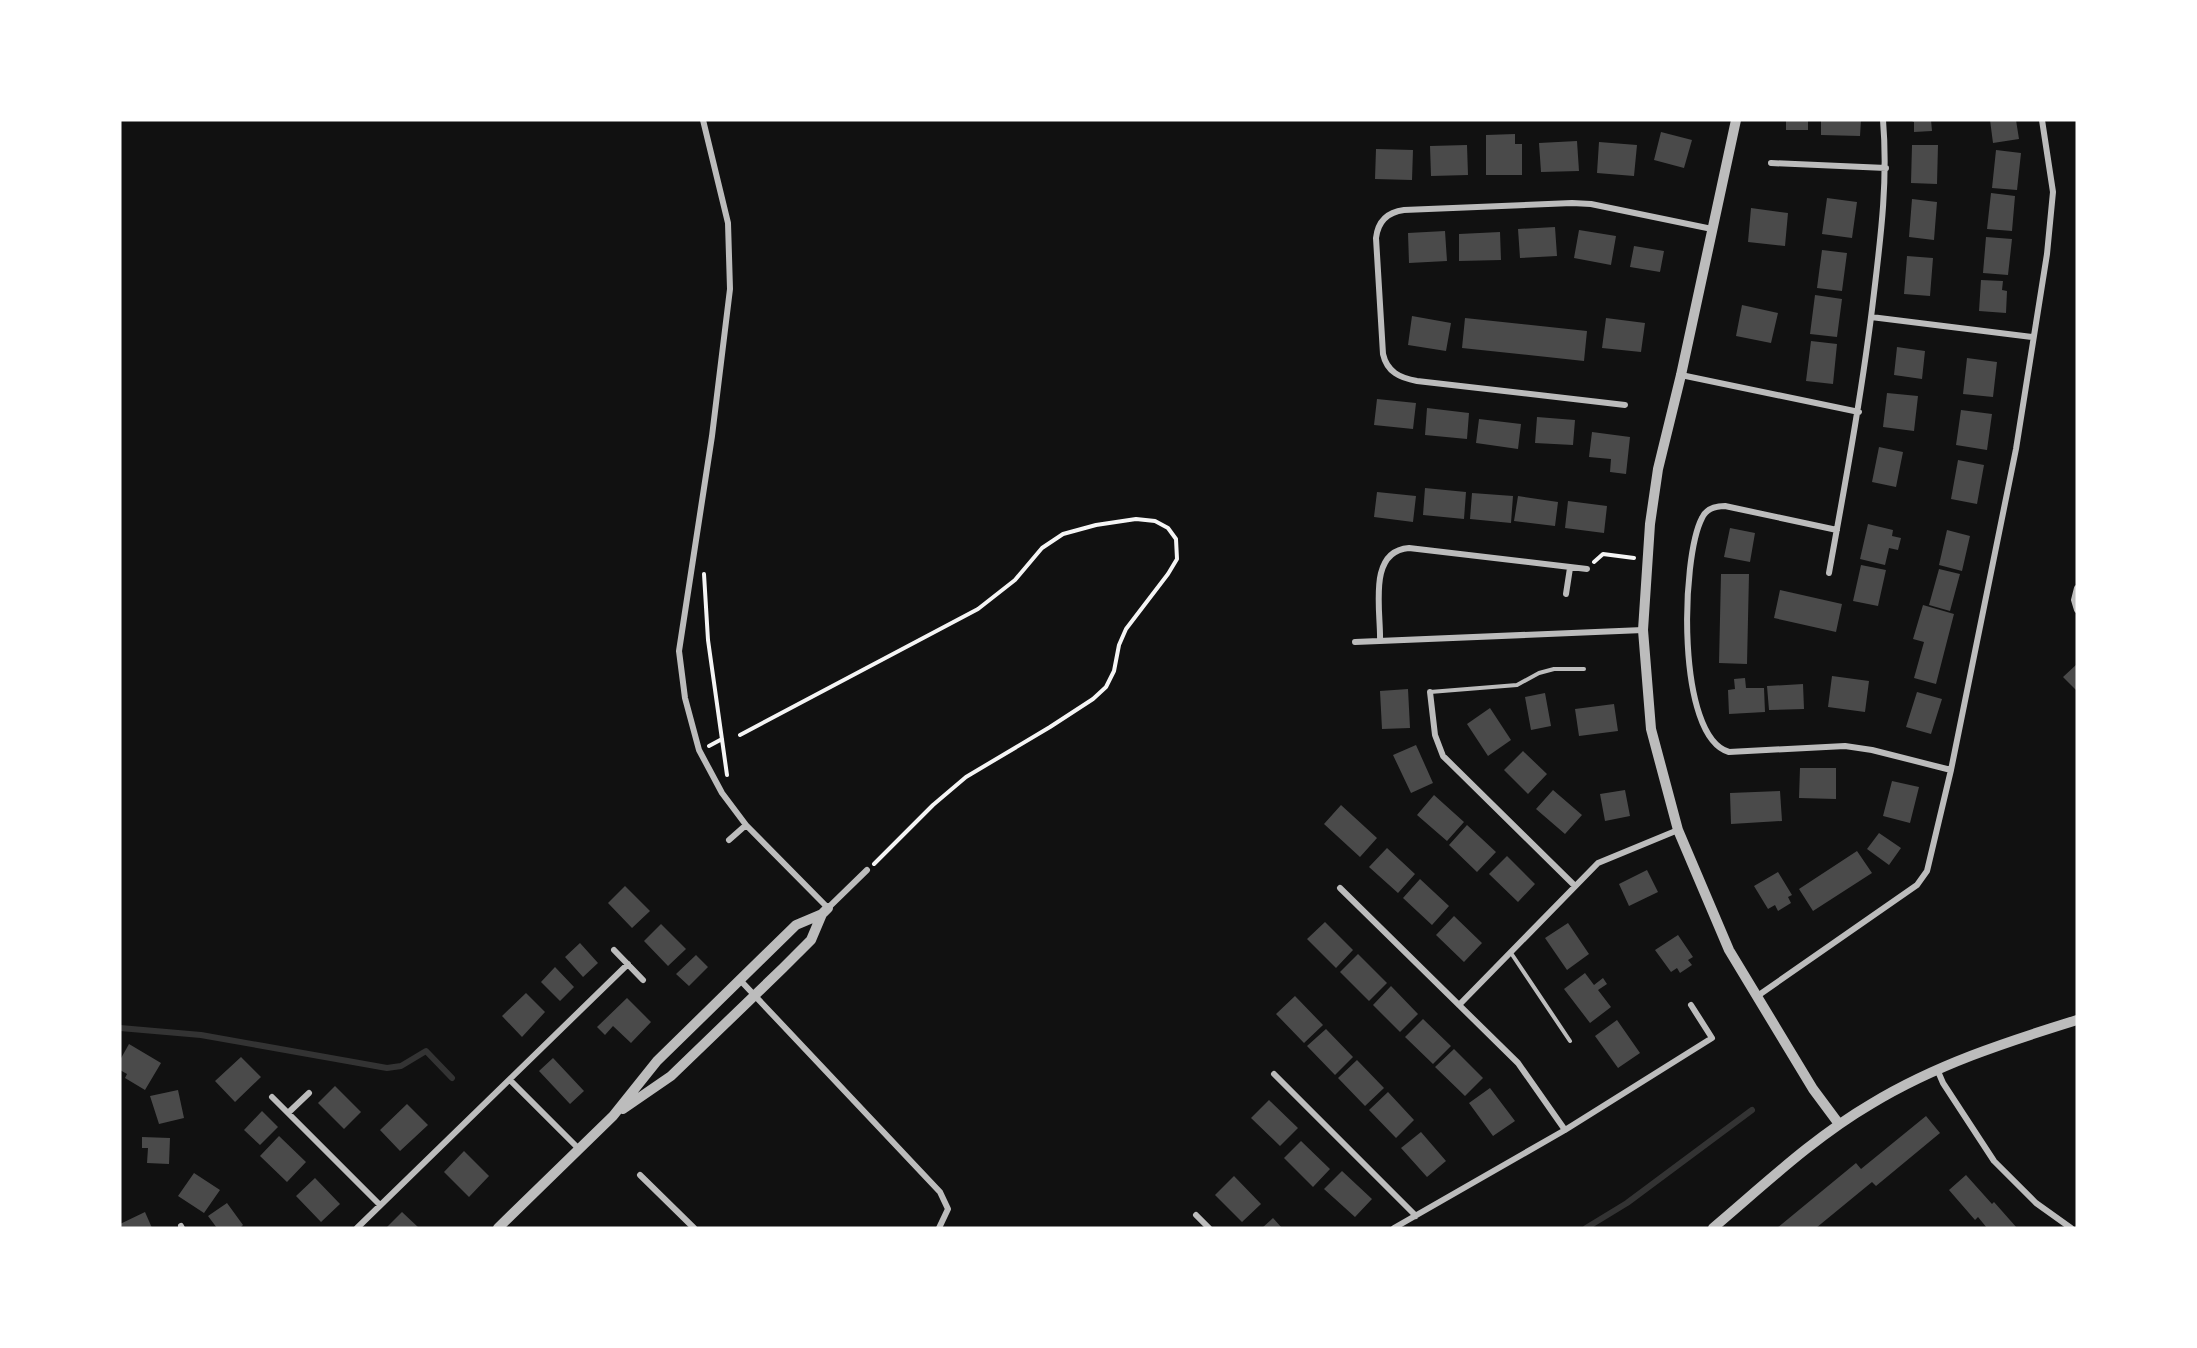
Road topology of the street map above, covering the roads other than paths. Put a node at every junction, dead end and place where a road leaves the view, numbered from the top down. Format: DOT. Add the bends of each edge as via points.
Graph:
graph roads {
  1 [pos="704,120"];
  2 [pos="1736,120"];
  3 [pos="1883,120"];
  4 [pos="2042,120"];
  5 [pos="1771,163"];
  6 [pos="1886,168"];
  7 [pos="1712,229"];
  8 [pos="1871,317"];
  9 [pos="2032,337"];
  10 [pos="1681,375"];
  11 [pos="1625,405"];
  12 [pos="1859,412"];
  13 [pos="1837,530"];
  14 [pos="1570,568"];
  15 [pos="1587,569"];
  16 [pos="1829,573"];
  17 [pos="2077,588"];
  18 [pos="1566,594"];
  19 [pos="2077,609"];
  20 [pos="1643,630"];
  21 [pos="1380,640"];
  22 [pos="1355,642"];
  23 [pos="1584,669"];
  24 [pos="1430,692"];
  25 [pos="1951,770"];
  26 [pos="746,825"];
  27 [pos="1678,830"];
  28 [pos="729,840"];
  29 [pos="867,870"];
  30 [pos="1574,885"];
  31 [pos="1340,888"];
  32 [pos="825,911"];
  33 [pos="614,950"];
  34 [pos="1510,952"];
  35 [pos="628,964"];
  36 [pos="643,980"];
  37 [pos="740,980"];
  38 [pos="755,995"];
  39 [pos="1756,997"];
  40 [pos="1459,1005"];
  41 [pos="1691,1005"];
  42 [pos="2077,1020"];
  43 [pos="1570,1041"];
  44 [pos="1937,1070"];
  45 [pos="1274,1074"];
  46 [pos="510,1080"];
  47 [pos="309,1093"];
  48 [pos="272,1097"];
  49 [pos="288,1113"];
  50 [pos="613,1116"];
  51 [pos="1839,1124"];
  52 [pos="1565,1130"];
  53 [pos="579,1149"];
  54 [pos="640,1175"];
  55 [pos="380,1205"];
  56 [pos="1196,1215"];
  57 [pos="1416,1216"];
  58 [pos="357,1228"];
  59 [pos="498,1228"];
  60 [pos="694,1228"];
  61 [pos="939,1228"];
  62 [pos="1209,1228"];
  63 [pos="1394,1228"];
  64 [pos="1713,1228"];
  65 [pos="2071,1228"];
  1 -- 26 [label="street" via="728,223 730,288 708,470 679,651 699,750 722,793"];
  2 -- 7 [label="street"];
  3 -- 6 [label="street"];
  4 -- 9 [label="street" via="2053,192"];
  5 -- 6 [label="street"];
  6 -- 8 [label="street"];
  7 -- 10 [label="street"];
  7 -- 11 [label="street" via="1572,203 1404,210 1390,214 1378,226 1383,354 1395,374 1417,381"];
  8 -- 9 [label="street"];
  8 -- 12 [label="street"];
  9 -- 25 [label="street" via="2016,449"];
  10 -- 12 [label="street"];
  10 -- 20 [label="street" via="1658,469"];
  12 -- 13 [label="street"];
  13 -- 16 [label="street"];
  13 -- 25 [label="street" via="1725,506 1713,507 1704,515 1692,562 1687,644 1692,687 1705,725 1715,744 1729,752 1845,746"];
  14 -- 15 [label="street"];
  14 -- 18 [label="street"];
  14 -- 21 [label="street" via="1409,548 1398,550 1381,570"];
  17 -- 19 [label="street"];
  20 -- 21 [label="street"];
  20 -- 27 [label="street" via="1651,729"];
  21 -- 22 [label="street"];
  23 -- 24 [label="lane" via="1554,669 1517,685"];
  24 -- 30 [label="street" via="1435,735 1443,756"];
  25 -- 39 [label="street" via="1927,871 1920,882"];
  26 -- 28 [label="street"];
  26 -- 32 [label="street"];
  27 -- 30 [label="street" via="1598,863"];
  27 -- 39 [label="street" via="1729,950"];
  29 -- 32 [label="street"];
  30 -- 34 [label="street"];
  31 -- 40 [label="street"];
  32 -- 37 [label="street" via="796,925"];
  32 -- 38 [label="street" via="811,940"];
  33 -- 35 [label="street"];
  34 -- 40 [label="street"];
  34 -- 43 [label="lane"];
  35 -- 36 [label="street"];
  35 -- 46 [label="street"];
  37 -- 38 [label="street"];
  37 -- 50 [label="street" via="657,1061"];
  38 -- 50 [label="street" via="671,1076"];
  38 -- 61 [label="street" via="940,1192 948,1209"];
  39 -- 51 [label="street"];
  40 -- 52 [label="street" via="1525,1071"];
  41 -- 52 [label="street" via="1712,1038"];
  42 -- 44 [label="street" via="1972,1054"];
  44 -- 51 [label="street"];
  44 -- 65 [label="street" via="1994,1161 2036,1203"];
  45 -- 57 [label="street"];
  46 -- 53 [label="street"];
  46 -- 55 [label="street"];
  47 -- 49 [label="street"];
  48 -- 49 [label="street"];
  49 -- 55 [label="street"];
  50 -- 53 [label="street"];
  51 -- 64 [label="street"];
  52 -- 57 [label="street"];
  53 -- 59 [label="street"];
  54 -- 60 [label="street"];
  55 -- 58 [label="street"];
  56 -- 62 [label="street"];
  57 -- 63 [label="street"];
}
